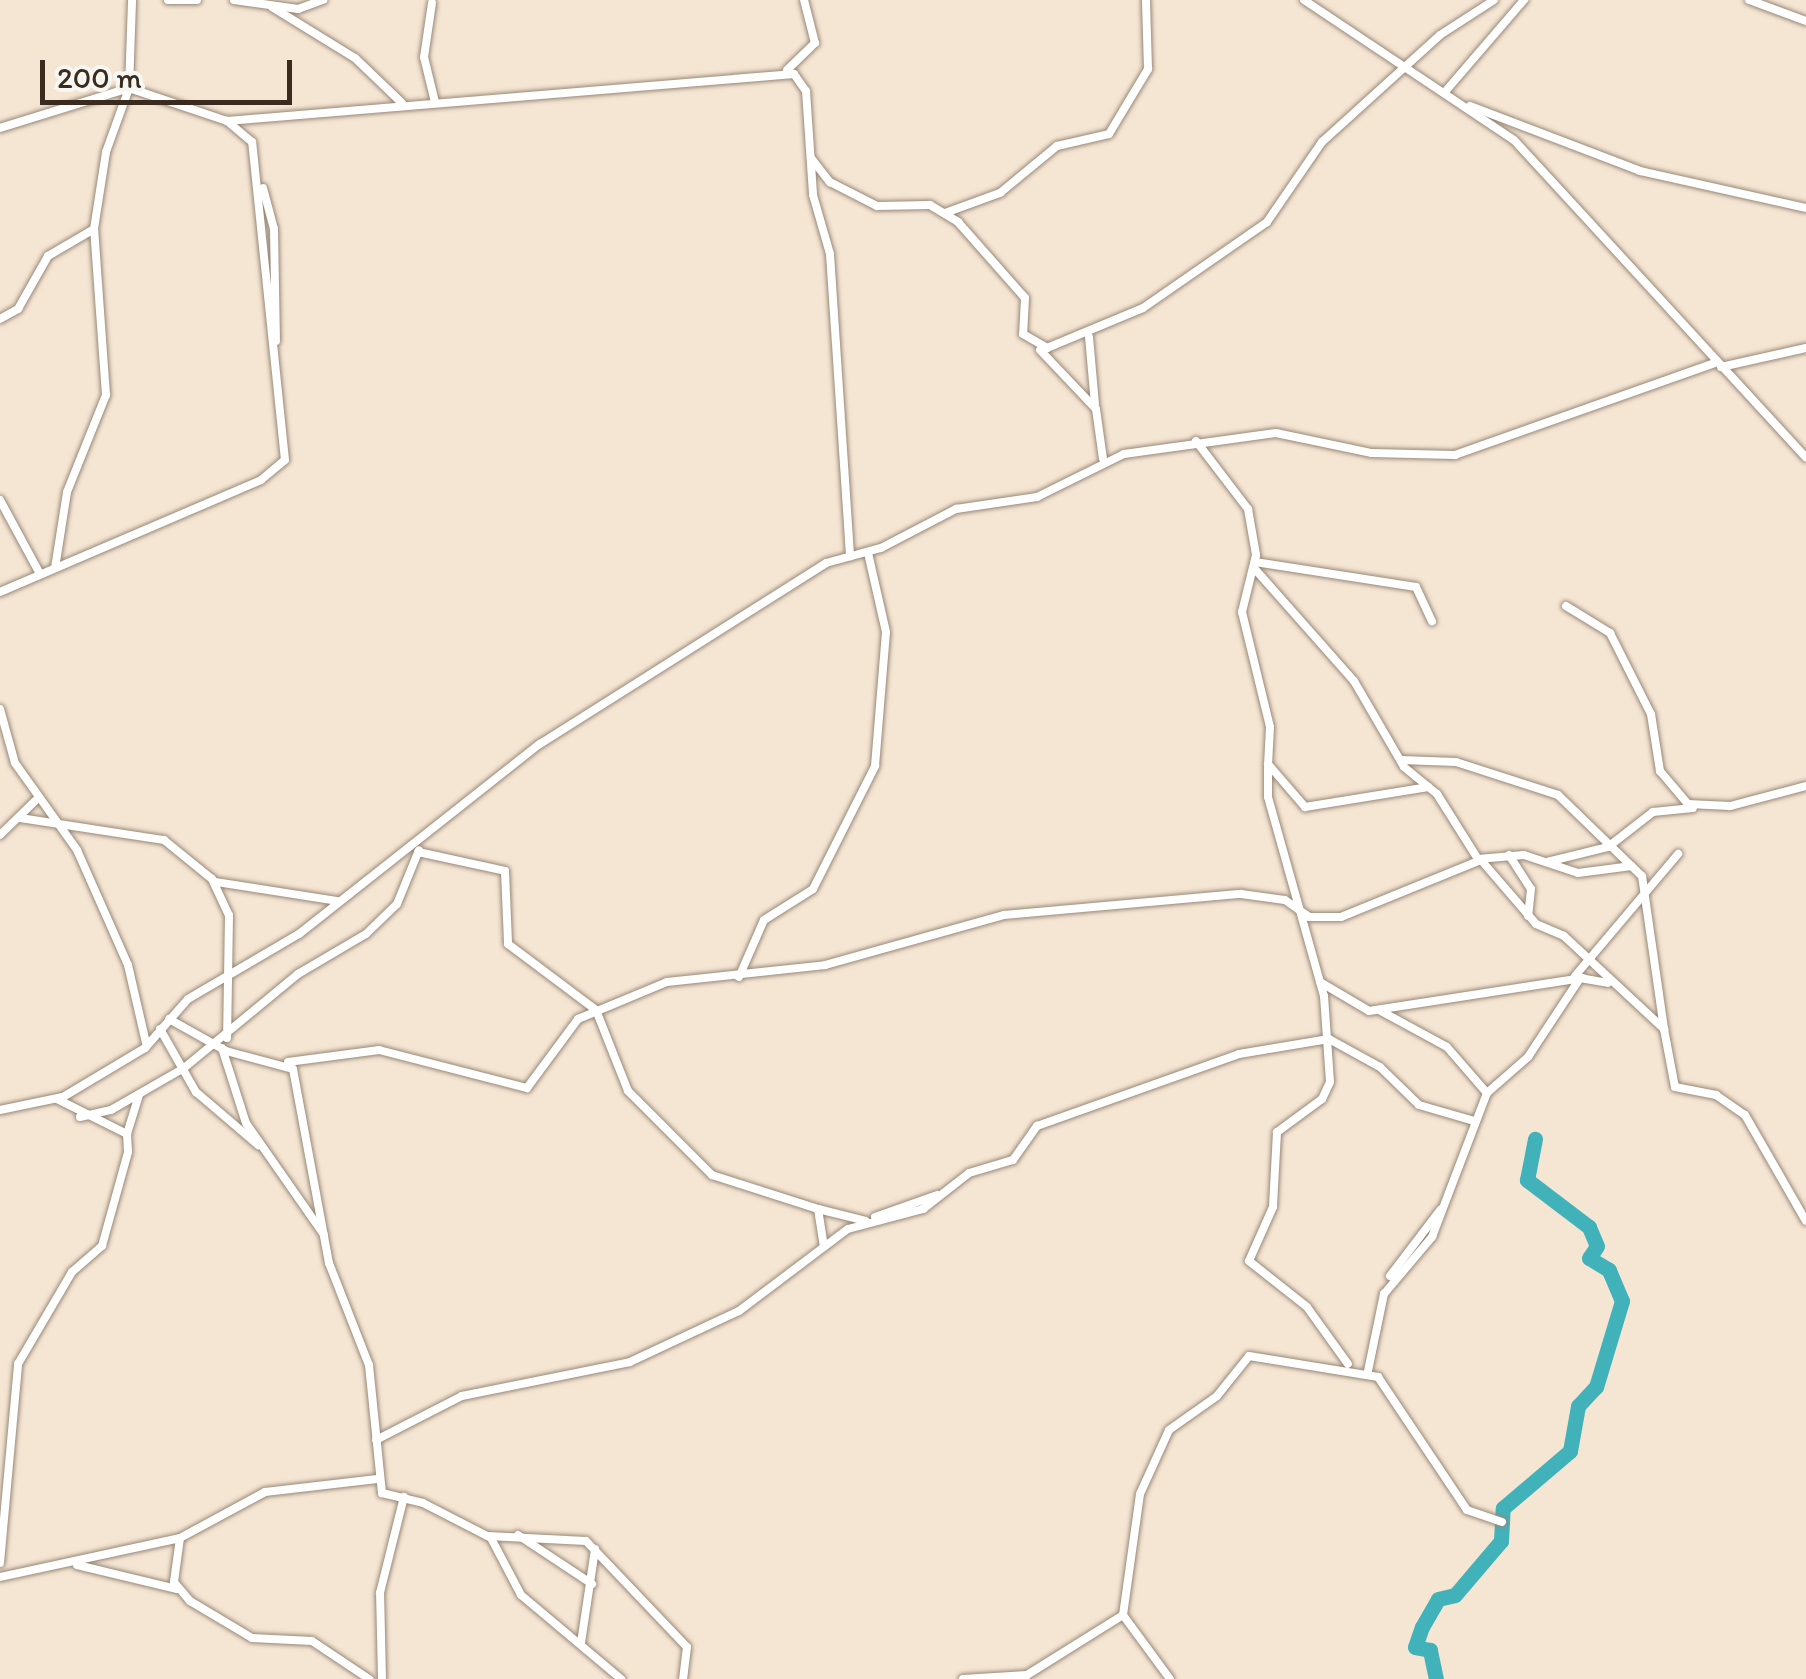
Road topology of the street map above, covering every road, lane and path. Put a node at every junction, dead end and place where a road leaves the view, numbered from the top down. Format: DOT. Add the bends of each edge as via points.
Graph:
graph roads {
  1 [pos="132,0"];
  2 [pos="168,0"];
  3 [pos="197,0"];
  4 [pos="234,0"];
  5 [pos="323,0"];
  6 [pos="804,0"];
  7 [pos="1146,0"];
  8 [pos="1304,0"];
  9 [pos="1494,0"];
  10 [pos="1524,0"];
  11 [pos="1749,0"];
  12 [pos="432,4"];
  13 [pos="272,7"];
  14 [pos="1806,22"];
  15 [pos="787,70"];
  16 [pos="1408,70"];
  17 [pos="129,88"];
  18 [pos="1444,93"];
  19 [pos="436,102"];
  20 [pos="402,104"];
  21 [pos="1466,105"];
  22 [pos="226,121"];
  23 [pos="241,122"];
  24 [pos="0,128"];
  25 [pos="252,142"];
  26 [pos="810,158"];
  27 [pos="1806,208"];
  28 [pos="945,213"];
  29 [pos="94,229"];
  30 [pos="0,319"];
  31 [pos="1090,337"];
  32 [pos="1806,348"];
  33 [pos="1040,350"];
  34 [pos="1719,365"];
  35 [pos="1096,409"];
  36 [pos="1196,442"];
  37 [pos="1806,456"];
  38 [pos="1103,459"];
  39 [pos="0,500"];
  40 [pos="868,553"];
  41 [pos="850,556"];
  42 [pos="1255,565"];
  43 [pos="56,568"];
  44 [pos="40,574"];
  45 [pos="0,592"];
  46 [pos="1566,606"];
  47 [pos="1432,621"];
  48 [pos="0,709"];
  49 [pos="3,734"];
  50 [pos="1400,760"];
  51 [pos="1268,764"];
  52 [pos="1806,786"];
  53 [pos="1428,787"];
  54 [pos="34,801"];
  55 [pos="1694,808"];
  56 [pos="20,818"];
  57 [pos="53,822"];
  58 [pos="0,834"];
  59 [pos="1608,847"];
  60 [pos="419,848"];
  61 [pos="1678,854"];
  62 [pos="1508,855"];
  63 [pos="1481,860"];
  64 [pos="1546,862"];
  65 [pos="1632,866"];
  66 [pos="212,880"];
  67 [pos="1644,891"];
  68 [pos="338,901"];
  69 [pos="1304,914"];
  70 [pos="1528,916"];
  71 [pos="1588,963"];
  72 [pos="738,977"];
  73 [pos="1578,977"];
  74 [pos="234,979"];
  75 [pos="1320,982"];
  76 [pos="1613,984"];
  77 [pos="596,1010"];
  78 [pos="1379,1010"];
  79 [pos="168,1018"];
  80 [pos="160,1029"];
  81 [pos="1664,1029"];
  82 [pos="1329,1040"];
  83 [pos="222,1043"];
  84 [pos="145,1048"];
  85 [pos="288,1062"];
  86 [pos="184,1068"];
  87 [pos="1487,1093"];
  88 [pos="138,1094"];
  89 [pos="57,1099"];
  90 [pos="0,1110"];
  91 [pos="79,1117"];
  92 [pos="1474,1121"];
  93 [pos="127,1134"];
  94 [pos="274,1156"];
  95 [pos="818,1208"];
  96 [pos="869,1220"];
  97 [pos="1806,1221"];
  98 [pos="326,1239"];
  99 [pos="824,1245"];
  100 [pos="1348,1366"];
  101 [pos="1368,1371"];
  102 [pos="376,1440"];
  103 [pos="378,1479"];
  104 [pos="404,1497"];
  105 [pos="1502,1522"];
  106 [pos="518,1535"];
  107 [pos="488,1536"];
  108 [pos="180,1538"];
  109 [pos="594,1549"];
  110 [pos="0,1563"];
  111 [pos="72,1565"];
  112 [pos="0,1577"];
  113 [pos="592,1584"];
  114 [pos="176,1589"];
  115 [pos="1122,1615"];
  116 [pos="580,1644"];
  117 [pos="369,1679"];
  118 [pos="382,1679"];
  119 [pos="621,1679"];
  120 [pos="683,1679"];
  121 [pos="963,1679"];
  122 [pos="1170,1679"];
  1 -- 17 [label="street"];
  2 -- 3 [label="street"];
  4 -- 13 [label="street"];
  5 -- 13 [label="street"];
  6 -- 15 [label="street" via="815,43"];
  7 -- 28 [label="street" via="1148,70 1109,134 1057,146 1000,193"];
  8 -- 16 [label="street"];
  9 -- 16 [label="street" via="1440,35"];
  10 -- 18 [label="street"];
  11 -- 14 [label="street"];
  12 -- 19 [label="street" via="424,57"];
  13 -- 20 [label="street" via="354,58"];
  15 -- 19 [label="street"];
  15 -- 26 [label="street" via="806,91"];
  16 -- 18 [label="street"];
  16 -- 31 [label="street" via="1322,142 1273,218"];
  17 -- 22 [label="street"];
  17 -- 24 [label="street"];
  17 -- 29 [label="street" via="106,152"];
  18 -- 21 [label="street"];
  19 -- 20 [label="street"];
  20 -- 23 [label="street"];
  21 -- 27 [label="street" via="1659,177"];
  21 -- 34 [label="street" via="1527,152"];
  22 -- 23 [label="street"];
  22 -- 25 [label="street"];
  23 -- 25 [label="street"];
  25 -- 43 [label="street" via="284,467"];
  26 -- 28 [label="street" via="830,182 877,206 920,203"];
  26 -- 41 [label="street" via="830,254"];
  28 -- 33 [label="street" via="1026,298 1024,334"];
  29 -- 30 [label="street" via="48,256 18,310"];
  29 -- 43 [label="street" via="106,396 67,492"];
  31 -- 33 [label="street"];
  31 -- 35 [label="street"];
  32 -- 34 [label="street"];
  33 -- 35 [label="street"];
  34 -- 36 [label="street" via="1455,455 1372,453 1276,433"];
  34 -- 37 [label="street"];
  35 -- 38 [label="street"];
  36 -- 38 [label="street"];
  36 -- 42 [label="street" via="1248,509"];
  38 -- 40 [label="street" via="1037,497 956,509"];
  39 -- 44 [label="street"];
  40 -- 41 [label="street"];
  40 -- 72 [label="street" via="886,632 874,766 813,889 764,920"];
  41 -- 60 [label="street" via="540,744"];
  42 -- 47 [label="street" via="1416,587"];
  42 -- 50 [label="street" via="1363,693"];
  42 -- 51 [label="street" via="1242,612 1270,727"];
  43 -- 44 [label="street"];
  44 -- 45 [label="street"];
  46 -- 55 [label="street" via="1610,633 1651,714 1660,771"];
  48 -- 49 [label="street"];
  49 -- 54 [label="street"];
  50 -- 53 [label="street"];
  50 -- 59 [label="street" via="1456,762 1558,794"];
  51 -- 53 [label="street" via="1305,806"];
  51 -- 69 [label="street" via="1268,798"];
  52 -- 55 [label="street"];
  53 -- 63 [label="street"];
  54 -- 56 [label="street"];
  54 -- 57 [label="street"];
  55 -- 59 [label="street" via="1653,812"];
  56 -- 57 [label="street"];
  56 -- 58 [label="street"];
  57 -- 66 [label="street" via="164,840"];
  57 -- 84 [label="street" via="80,856 128,964"];
  59 -- 64 [label="street"];
  59 -- 65 [label="street"];
  60 -- 68 [label="street"];
  60 -- 77 [label="street" via="505,870 508,944"];
  60 -- 83 [label="street" via="388,915 298,974"];
  61 -- 67 [label="street"];
  62 -- 63 [label="street"];
  62 -- 64 [label="street"];
  62 -- 70 [label="street" via="1528,880"];
  63 -- 69 [label="street" via="1353,914"];
  63 -- 70 [label="street"];
  64 -- 65 [label="street" via="1570,873"];
  65 -- 67 [label="street"];
  66 -- 68 [label="street"];
  66 -- 74 [label="street" via="228,903"];
  67 -- 71 [label="street"];
  67 -- 81 [label="street"];
  68 -- 74 [label="street"];
  69 -- 72 [label="street" via="1285,900 1241,894 1004,914 847,960"];
  69 -- 75 [label="street"];
  70 -- 71 [label="street"];
  71 -- 73 [label="street"];
  71 -- 76 [label="street"];
  72 -- 77 [label="street" via="667,982"];
  73 -- 76 [label="street"];
  73 -- 78 [label="street"];
  73 -- 87 [label="street" via="1528,1057"];
  74 -- 79 [label="street" via="188,999"];
  74 -- 83 [label="street"];
  75 -- 78 [label="street"];
  75 -- 82 [label="street"];
  76 -- 81 [label="street"];
  77 -- 85 [label="street" via="567,1029 527,1088 379,1050"];
  77 -- 95 [label="street" via="628,1090 712,1176"];
  78 -- 87 [label="street" via="1447,1047"];
  79 -- 80 [label="street"];
  79 -- 83 [label="street"];
  80 -- 84 [label="street"];
  80 -- 86 [label="street"];
  81 -- 97 [label="street" via="1670,1082 1745,1115"];
  82 -- 92 [label="street" via="1380,1067 1419,1105"];
  82 -- 96 [label="street" via="1239,1054 1044,1123 1012,1160 938,1194 923,1209"];
  82 -- 100 [label="street" via="1329,1093 1277,1132 1270,1221 1249,1261 1307,1307"];
  83 -- 85 [label="street"];
  83 -- 86 [label="street"];
  83 -- 94 [label="street" via="240,1110"];
  84 -- 89 [label="street"];
  85 -- 98 [label="street"];
  86 -- 88 [label="street"];
  86 -- 94 [label="street" via="196,1092"];
  87 -- 92 [label="street"];
  88 -- 91 [label="street"];
  88 -- 93 [label="street"];
  89 -- 90 [label="street"];
  89 -- 91 [label="street"];
  91 -- 93 [label="street"];
  92 -- 101 [label="street" via="1444,1208 1395,1262"];
  93 -- 110 [label="street" via="102,1246 72,1272 17,1367"];
  94 -- 98 [label="street"];
  95 -- 96 [label="street"];
  95 -- 99 [label="street"];
  96 -- 99 [label="street"];
  98 -- 102 [label="street" via="369,1365"];
  99 -- 102 [label="street" via="739,1311 630,1362 462,1396"];
  100 -- 101 [label="street"];
  100 -- 115 [label="street" via="1249,1356 1217,1396 1168,1430 1140,1494"];
  101 -- 105 [label="street" via="1457,1483 1467,1510"];
  102 -- 103 [label="street"];
  103 -- 104 [label="street" via="382,1493"];
  103 -- 108 [label="street" via="265,1492"];
  104 -- 107 [label="street"];
  104 -- 118 [label="street" via="380,1593"];
  106 -- 107 [label="street"];
  106 -- 109 [label="street" via="578,1536"];
  106 -- 113 [label="street"];
  107 -- 116 [label="street" via="521,1595"];
  108 -- 111 [label="street"];
  108 -- 114 [label="street"];
  109 -- 113 [label="street"];
  109 -- 120 [label="street" via="687,1647"];
  111 -- 112 [label="street"];
  111 -- 114 [label="street"];
  113 -- 116 [label="street"];
  114 -- 117 [label="street" via="242,1634 312,1640"];
  115 -- 121 [label="street" via="1026,1674"];
  115 -- 122 [label="street"];
  116 -- 119 [label="street"];
}
